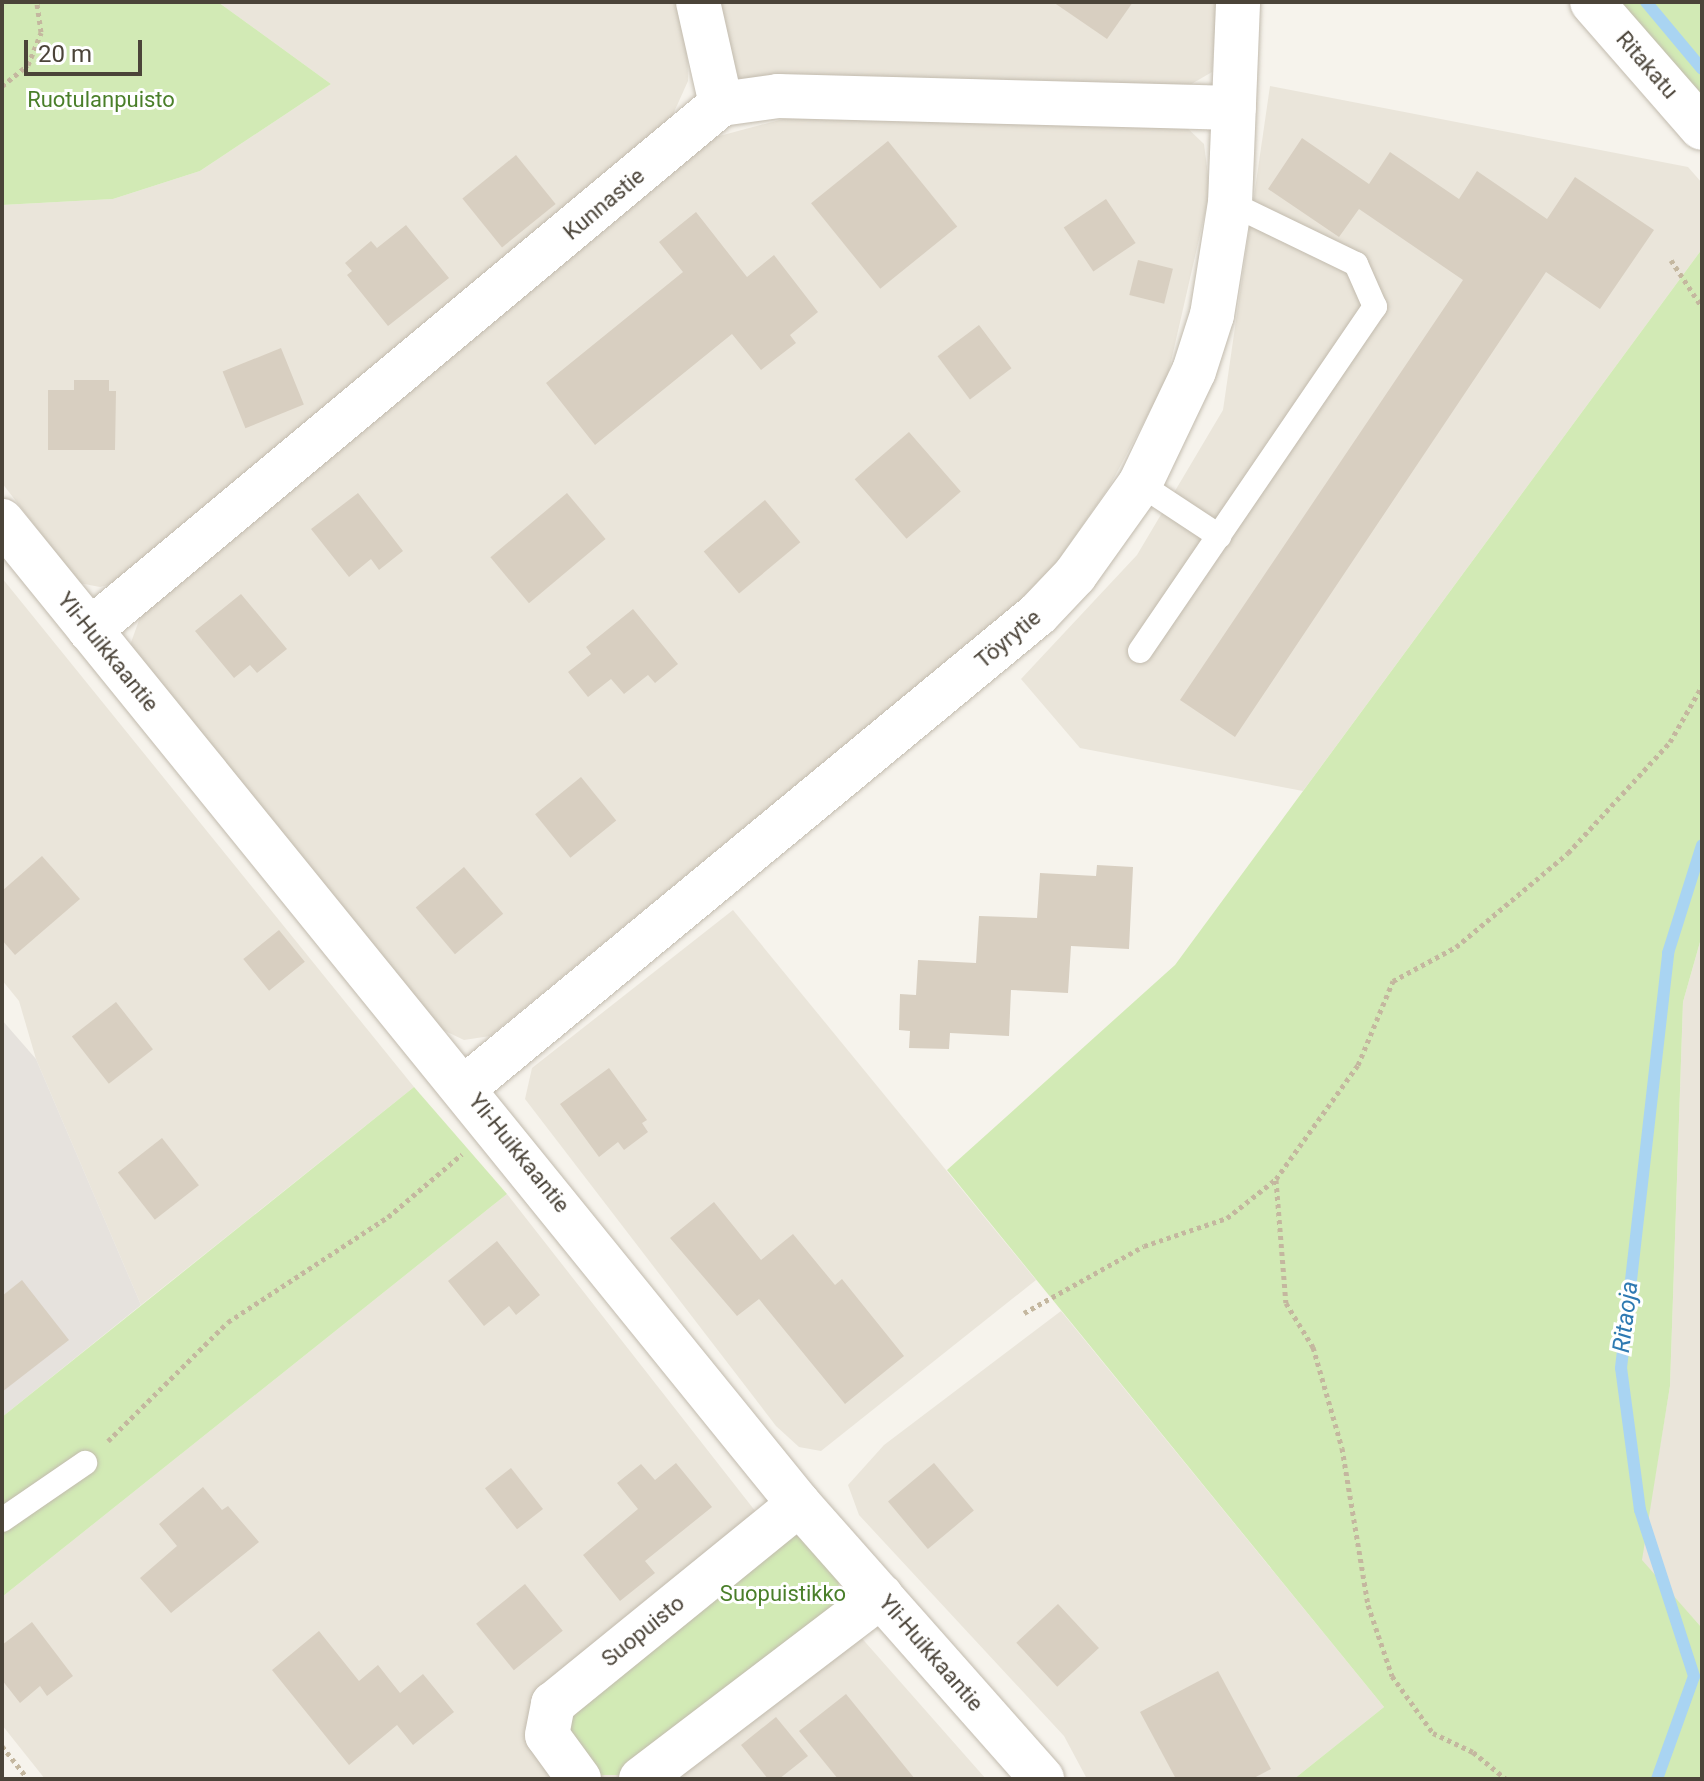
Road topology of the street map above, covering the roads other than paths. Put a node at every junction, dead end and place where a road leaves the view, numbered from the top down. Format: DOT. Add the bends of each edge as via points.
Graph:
graph roads {
  1 [pos="698,2"];
  2 [pos="1238,2"];
  3 [pos="1592,2"];
  4 [pos="721,104"];
  5 [pos="1234,108"];
  6 [pos="1702,128"];
  7 [pos="1230,203"];
  8 [pos="1140,484"];
  9 [pos="2,521"];
  10 [pos="1219,536"];
  11 [pos="90,630"];
  12 [pos="1140,651"];
  13 [pos="465,1087"];
  14 [pos="85,1463"];
  15 [pos="799,1504"];
  16 [pos="2,1520"];
  17 [pos="881,1596"];
  18 [pos="579,1779"];
  19 [pos="641,1779"];
  20 [pos="1042,1779"];
  1 -- 4 [label="street"];
  2 -- 5 [label="street, Töyrytie"];
  3 -- 6 [label="street, Ritakatu"];
  4 -- 5 [label="street" via="778,96"];
  4 -- 11 [label="street, Kunnastie"];
  5 -- 7 [label="street, Töyrytie"];
  7 -- 8 [label="street, Töyrytie" via="1212,315 1194,371"];
  7 -- 10 [label="lane" via="1356,264 1375,307"];
  8 -- 10 [label="lane"];
  8 -- 13 [label="street, Töyrytie" via="1075,575 1038,614"];
  9 -- 11 [label="street, Yli-Huikkaantie"];
  10 -- 12 [label="lane"];
  11 -- 13 [label="street, Yli-Huikkaantie"];
  13 -- 15 [label="street, Yli-Huikkaantie"];
  14 -- 16 [label="lane"];
  15 -- 17 [label="street, Yli-Huikkaantie"];
  15 -- 18 [label="street, Suopuisto" via="553,1704 547,1735"];
  17 -- 19 [label="street"];
  17 -- 20 [label="street, Yli-Huikkaantie"];
}
